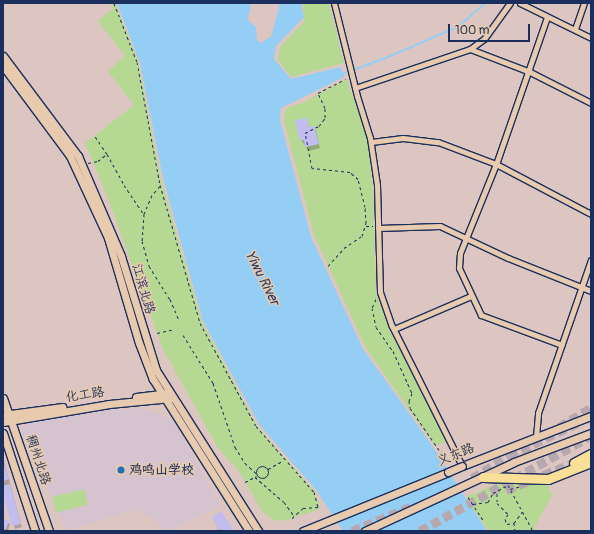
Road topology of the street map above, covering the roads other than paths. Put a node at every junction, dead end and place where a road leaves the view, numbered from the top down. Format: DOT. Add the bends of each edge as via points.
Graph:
graph roads {
  1 [pos="334,3"];
  2 [pos="510,3"];
  3 [pos="520,3"];
  4 [pos="584,3"];
  5 [pos="548,17"];
  6 [pos="575,29"];
  7 [pos="591,38"];
  8 [pos="470,49"];
  9 [pos="3,56"];
  10 [pos="3,66"];
  11 [pos="530,72"];
  12 [pos="355,88"];
  13 [pos="591,103"];
  14 [pos="371,142"];
  15 [pos="496,164"];
  16 [pos="591,214"];
  17 [pos="378,228"];
  18 [pos="468,238"];
  19 [pos="591,260"];
  20 [pos="581,289"];
  21 [pos="591,291"];
  22 [pos="471,296"];
  23 [pos="394,329"];
  24 [pos="562,345"];
  25 [pos="166,396"];
  26 [pos="3,398"];
  27 [pos="8,416"];
  28 [pos="591,416"];
  29 [pos="3,422"];
  30 [pos="3,433"];
  31 [pos="591,433"];
  32 [pos="536,437"];
  33 [pos="591,454"];
  34 [pos="591,462"];
  35 [pos="574,463"];
  36 [pos="462,466"];
  37 [pos="483,477"];
  38 [pos="35,531"];
  39 [pos="49,531"];
  40 [pos="249,531"];
  41 [pos="258,531"];
  42 [pos="303,531"];
  43 [pos="365,531"];
  1 -- 12 [label="street"];
  2 -- 8 [label="street" via="484,39"];
  3 -- 5 [label="street"];
  4 -- 6 [label="street"];
  5 -- 6 [label="street"];
  5 -- 11 [label="street"];
  6 -- 7 [label="street"];
  8 -- 11 [label="street"];
  8 -- 12 [label="street"];
  9 -- 25 [label="main road, 江滨北路" via="57,126 82,164 121,256"];
  10 -- 25 [label="main road, 江滨北路" via="70,156 108,238 138,344"];
  11 -- 13 [label="street"];
  11 -- 15 [label="street"];
  12 -- 14 [label="street"];
  14 -- 15 [label="street" via="403,138 438,142"];
  14 -- 17 [label="street" via="377,185"];
  15 -- 16 [label="street"];
  15 -- 18 [label="street"];
  17 -- 18 [label="street" via="440,226"];
  17 -- 23 [label="street" via="380,292"];
  18 -- 20 [label="street"];
  18 -- 22 [label="street" via="460,253 460,268"];
  19 -- 20 [label="street"];
  20 -- 21 [label="street"];
  20 -- 24 [label="street"];
  22 -- 23 [label="street"];
  22 -- 24 [label="street" via="481,315"];
  23 -- 36 [label="street"];
  24 -- 32 [label="street" via="538,413"];
  25 -- 27 [label="main road, 化工路"];
  25 -- 40 [label="main road, 江滨北路"];
  25 -- 41 [label="main road, 江滨北路"];
  26 -- 27 [label="main road, 稠州北路"];
  27 -- 29 [label="main road, 化工路"];
  27 -- 39 [label="main road, 稠州北路"];
  28 -- 32 [label="main road, 义东路"];
  30 -- 38 [label="main road, 稠州北路"];
  31 -- 37 [label="main road" via="514,462"];
  32 -- 36 [label="main road, 义东路"];
  33 -- 35 [label="highway"];
  34 -- 37 [label="highway" via="548,479"];
  36 -- 42 [label="main road, 义东路, bridge"];
  37 -- 43 [label="main road"];
}
